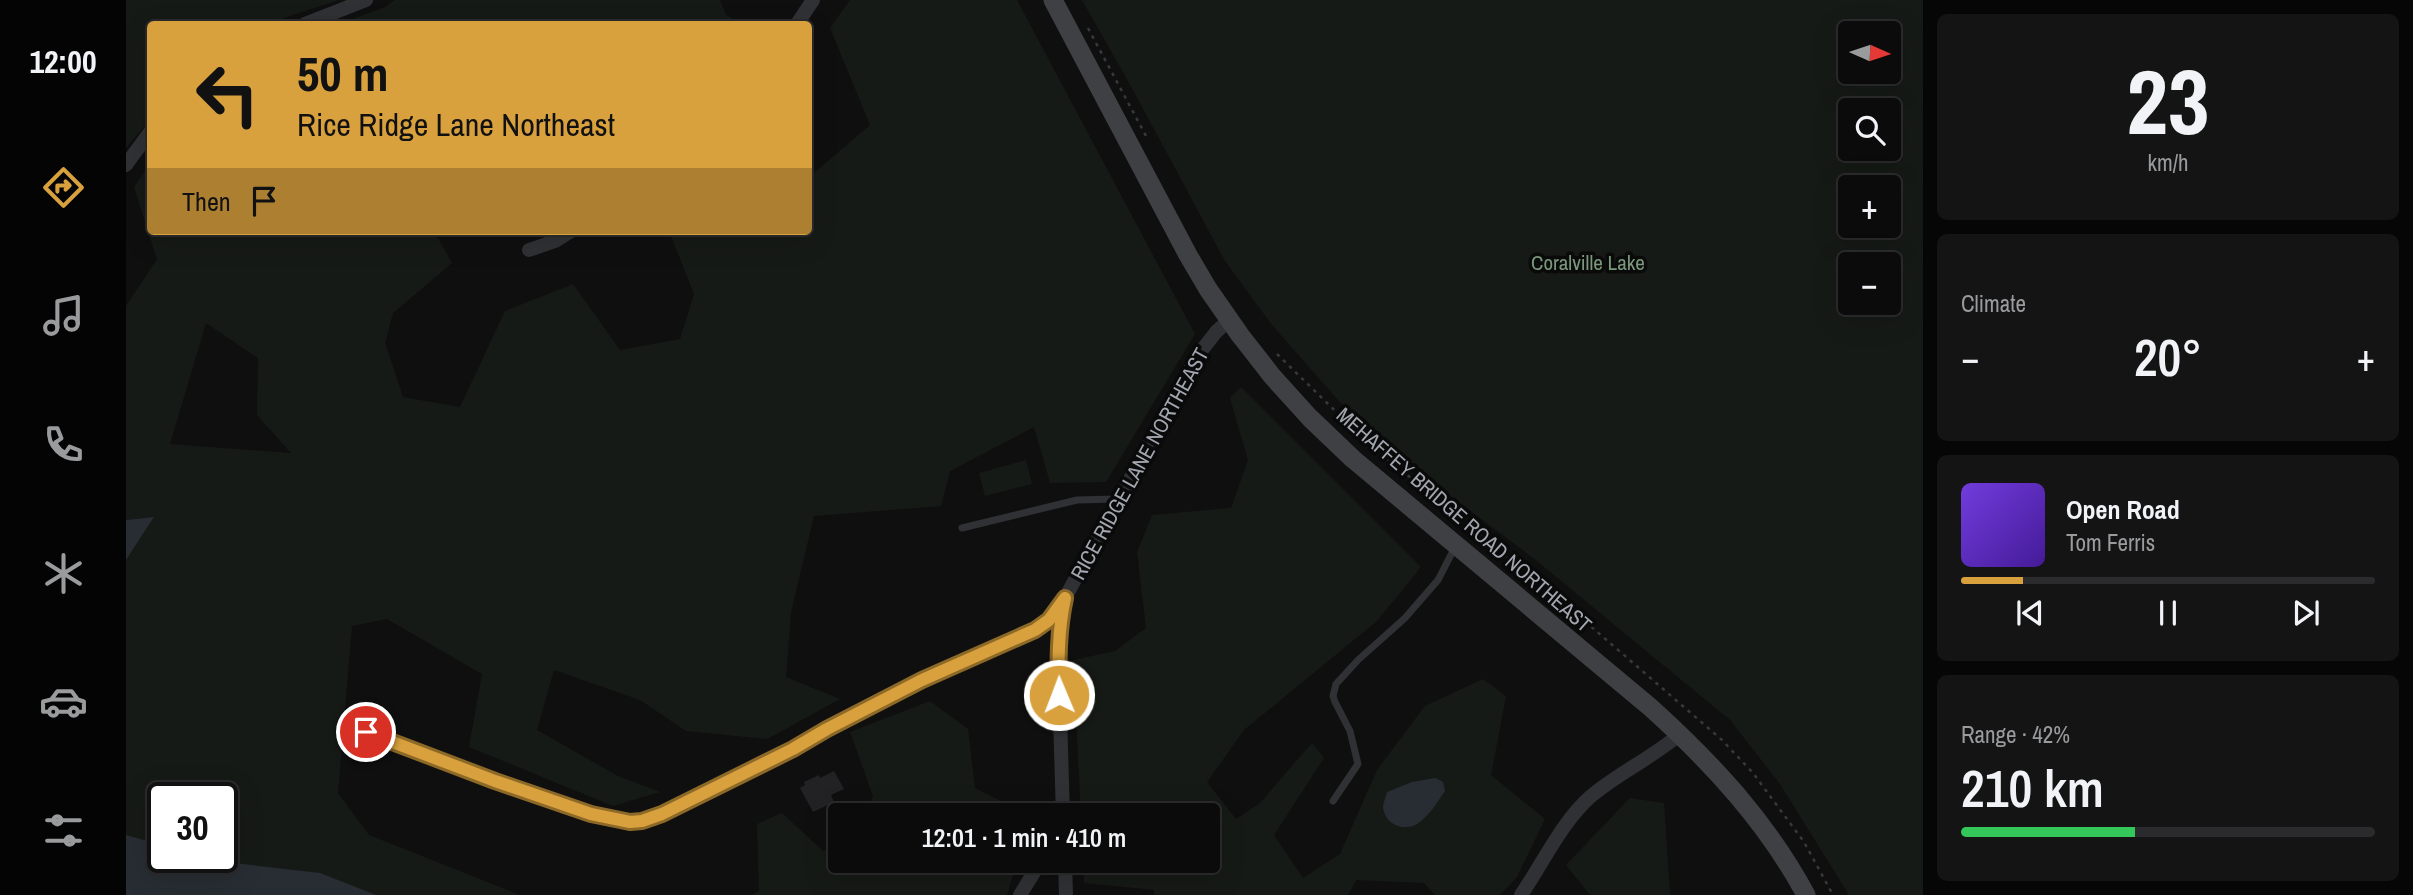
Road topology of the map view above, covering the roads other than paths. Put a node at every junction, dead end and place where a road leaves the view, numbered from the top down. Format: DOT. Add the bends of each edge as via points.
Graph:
graph roads {
  1 [pos="366,0"];
  2 [pos="813,0"];
  3 [pos="1053,0"];
  4 [pos="313,21"];
  5 [pos="799,21"];
  6 [pos="147,136"];
  7 [pos="126,165"];
  8 [pos="565,235"];
  9 [pos="529,250"];
  10 [pos="1229,320"];
  11 [pos="1118,499"];
  12 [pos="962,528"];
  13 [pos="1455,546"];
  14 [pos="1065,598"];
  15 [pos="366,732"];
  16 [pos="1680,734"];
  17 [pos="1333,801"];
  18 [pos="1063,803"];
  19 [pos="1034,873"];
  20 [pos="1065,873"];
  21 [pos="1020,895"];
  22 [pos="1066,895"];
  23 [pos="1521,895"];
  24 [pos="1807,895"];
  1 -- 4 [label="street"];
  2 -- 5 [label="street"];
  3 -- 10 [label="main road, MEHAFFEY BRIDGE ROAD NORTHEAST" via="1188,255"];
  6 -- 7 [label="street"];
  8 -- 9 [label="street"];
  10 -- 11 [label="street, RICE RIDGE LANE NORTHEAST" via="1198,355"];
  10 -- 13 [label="main road, MEHAFFEY BRIDGE ROAD NORTHEAST" via="1310,418"];
  11 -- 12 [label="lane" via="1077,500"];
  11 -- 14 [label="street, RICE RIDGE LANE NORTHEAST"];
  13 -- 16 [label="main road, MEHAFFEY BRIDGE ROAD NORTHEAST"];
  13 -- 17 [label="lane" via="1438,580 1336,684 1333,696 1350,731 1358,764"];
  14 -- 15 [label="street, RICE RIDGE LANE NORTHEAST" via="1035,630 922,680 793,749 642,821 591,814"];
  14 -- 18 [label="street" via="1058,650"];
  16 -- 23 [label="street" via="1589,798"];
  16 -- 24 [label="main road, MEHAFFEY BRIDGE ROAD NORTHEAST" via="1770,836"];
  19 -- 21 [label="street"];
  20 -- 22 [label="street"];
}
